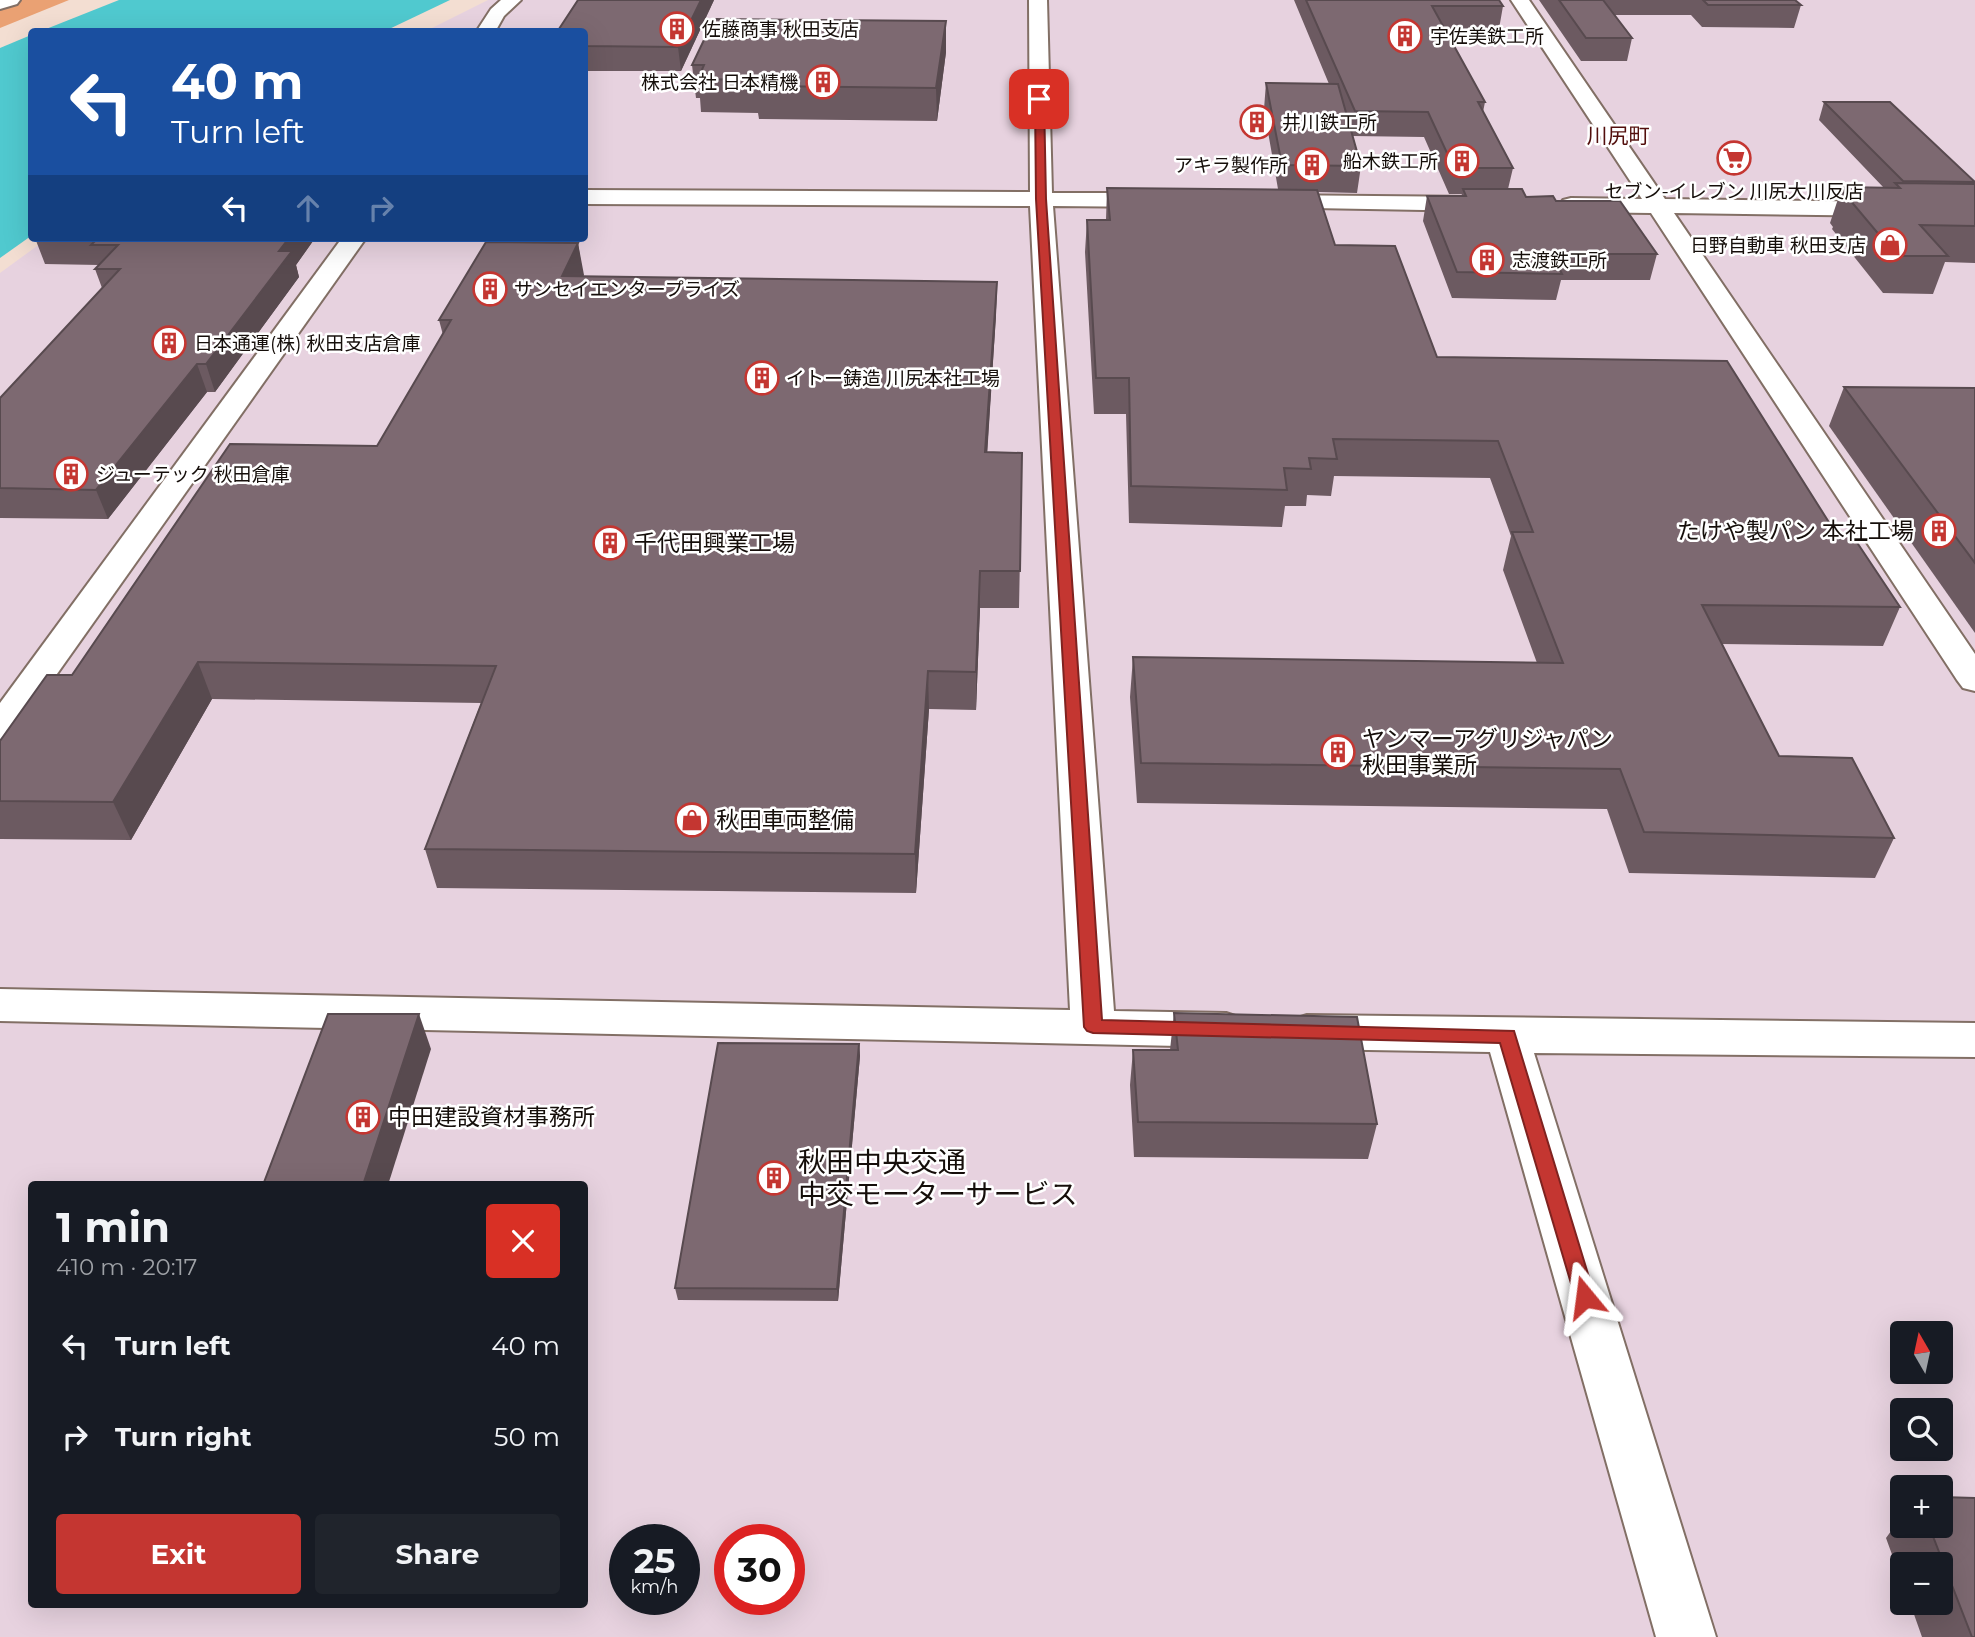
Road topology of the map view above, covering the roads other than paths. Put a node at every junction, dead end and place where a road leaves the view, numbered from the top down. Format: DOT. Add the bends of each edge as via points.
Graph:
graph roads {
  1 [pos="11,0"];
  2 [pos="512,0"];
  3 [pos="1038,0"];
  4 [pos="1520,0"];
  5 [pos="0,4"];
  6 [pos="488,28"];
  7 [pos="588,197"];
  8 [pos="1041,199"];
  9 [pos="1178,201"];
  10 [pos="1247,201"];
  11 [pos="1495,204"];
  12 [pos="1550,205"];
  13 [pos="1660,206"];
  14 [pos="1975,210"];
  15 [pos="351,242"];
  16 [pos="1975,680"];
  17 [pos="0,728"];
  18 [pos="0,1005"];
  19 [pos="1093,1027"];
  20 [pos="1507,1036"];
  21 [pos="1975,1040"];
  22 [pos="1686,1637"];
  1 -- 5 [label="main road"];
  2 -- 6 [label="main road"];
  3 -- 8 [label="main road"];
  4 -- 13 [label="main road"];
  7 -- 8 [label="main road"];
  8 -- 9 [label="main road"];
  8 -- 19 [label="main road"];
  10 -- 11 [label="main road"];
  12 -- 13 [label="main road"];
  13 -- 14 [label="main road"];
  13 -- 16 [label="main road"];
  15 -- 17 [label="main road"];
  18 -- 19 [label="main road"];
  19 -- 20 [label="main road"];
  20 -- 21 [label="main road"];
  20 -- 22 [label="main road"];
}
